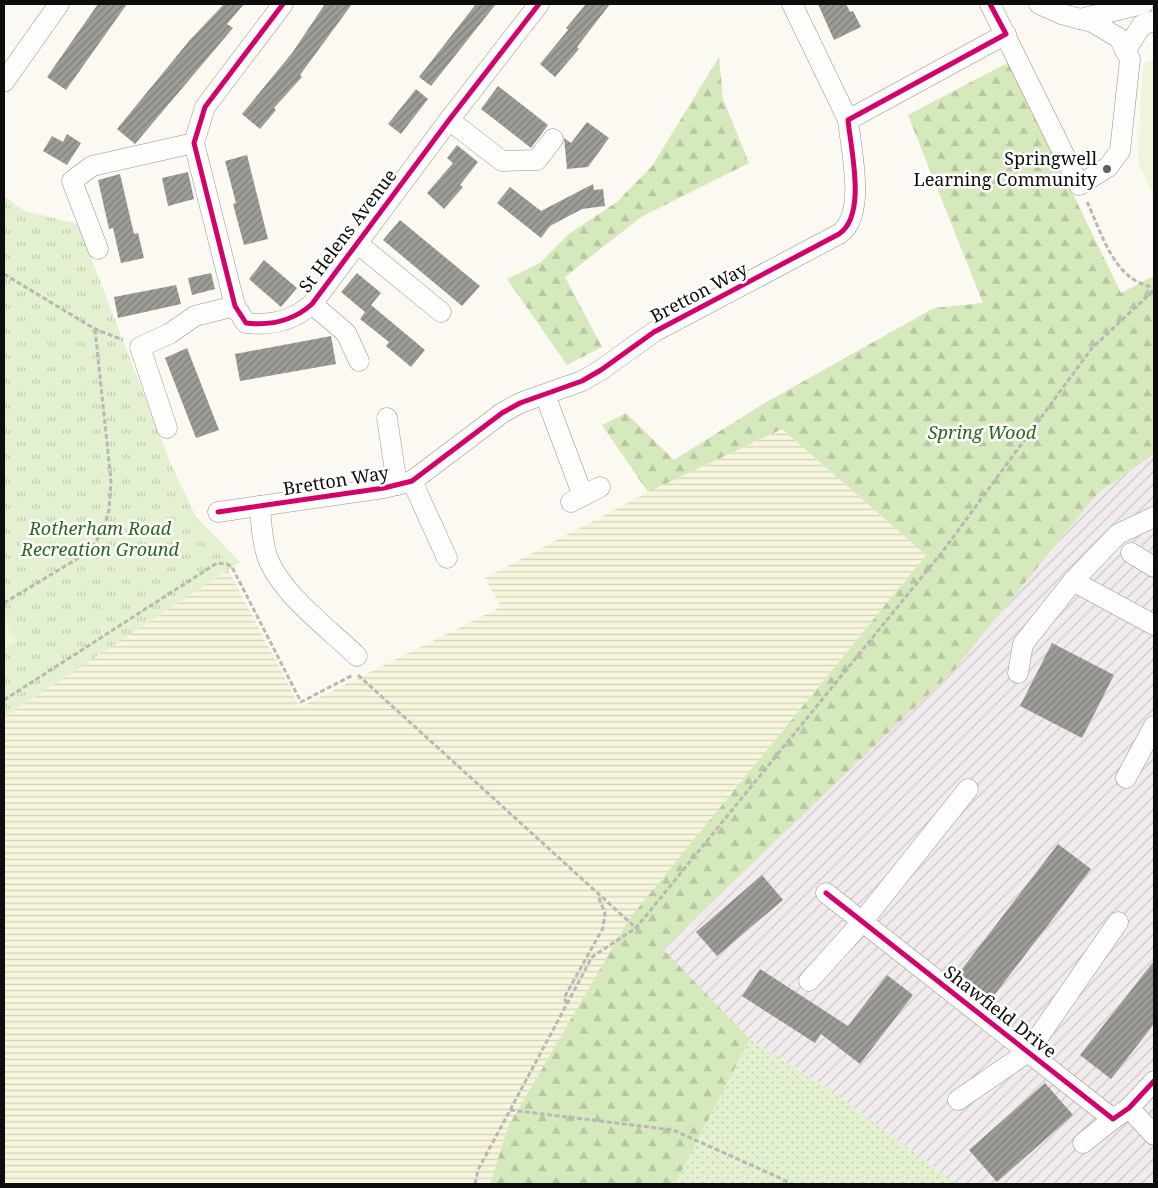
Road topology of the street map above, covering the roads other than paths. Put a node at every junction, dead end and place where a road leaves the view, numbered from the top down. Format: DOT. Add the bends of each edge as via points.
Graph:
graph roads {
  1 [pos="59,4"];
  2 [pos="283,4"];
  3 [pos="539,4"];
  4 [pos="792,4"];
  5 [pos="990,4"];
  6 [pos="1039,4"];
  7 [pos="1143,4"];
  8 [pos="1080,19"];
  9 [pos="1154,20"];
  10 [pos="1006,34"];
  11 [pos="1125,51"];
  12 [pos="10,59"];
  13 [pos="4,82"];
  14 [pos="449,120"];
  15 [pos="848,120"];
  16 [pos="553,139"];
  17 [pos="194,144"];
  18 [pos="357,243"];
  19 [pos="98,248"];
  20 [pos="312,304"];
  21 [pos="235,306"];
  22 [pos="441,312"];
  23 [pos="359,361"];
  24 [pos="545,395"];
  25 [pos="387,418"];
  26 [pos="167,428"];
  27 [pos="405,483"];
  28 [pos="585,495"];
  29 [pos="260,506"];
  30 [pos="218,512"];
  31 [pos="1154,517"];
  32 [pos="1131,553"];
  33 [pos="447,558"];
  34 [pos="1154,567"];
  35 [pos="1073,581"];
  36 [pos="1154,625"];
  37 [pos="357,656"];
  38 [pos="1018,672"];
  39 [pos="1154,726"];
  40 [pos="1126,778"];
  41 [pos="968,789"];
  42 [pos="826,893"];
  43 [pos="862,922"];
  44 [pos="1118,922"];
  45 [pos="809,981"];
  46 [pos="1028,1052"];
  47 [pos="1154,1081"];
  48 [pos="958,1100"];
  49 [pos="1121,1113"];
  50 [pos="1154,1135"];
  51 [pos="1083,1143"];
  1 -- 12 [label="street"];
  2 -- 17 [label="street" via="205,107"];
  3 -- 14 [label="street, St Helens Avenue"];
  4 -- 15 [label="street, Bretton Way"];
  5 -- 10 [label="street"];
  6 -- 8 [label="street"];
  7 -- 8 [label="street"];
  8 -- 11 [label="street" via="1092,22 1119,38"];
  9 -- 11 [label="street" via="1142,26"];
  10 -- 11 [label="street" via="1080,186 1108,168 1120,151 1130,59"];
  10 -- 15 [label="street"];
  12 -- 13 [label="street"];
  14 -- 16 [label="street" via="502,161 537,160"];
  14 -- 18 [label="street, St Helens Avenue"];
  15 -- 24 [label="street, Bretton Way" via="855,207 847,228 654,332 582,381"];
  17 -- 19 [label="street" via="92,166 72,181"];
  17 -- 21 [label="street, St Helens Avenue"];
  18 -- 20 [label="street, St Helens Avenue"];
  18 -- 22 [label="street"];
  20 -- 21 [label="street, St Helens Avenue" via="298,316 262,325 246,323"];
  20 -- 23 [label="street" via="346,333"];
  21 -- 26 [label="street" via="196,316 169,334 140,347"];
  24 -- 27 [label="street, Bretton Way" via="502,413"];
  24 -- 28 [label="street"];
  25 -- 27 [label="street, Bretton Way"];
  27 -- 29 [label="street, Bretton Way"];
  27 -- 33 [label="street, Bretton Way" via="438,534"];
  29 -- 30 [label="street, Bretton Way"];
  29 -- 37 [label="street, Bretton Way" via="268,558 288,590"];
  31 -- 35 [label="street" via="1118,534"];
  32 -- 34 [label="street"];
  35 -- 36 [label="street"];
  35 -- 38 [label="street" via="1023,644"];
  39 -- 40 [label="street"];
  41 -- 43 [label="street"];
  42 -- 43 [label="street, Shawfield Drive"];
  43 -- 45 [label="street"];
  43 -- 46 [label="street, Shawfield Drive"];
  44 -- 46 [label="street"];
  46 -- 48 [label="street"];
  46 -- 49 [label="street, Shawfield Drive"];
  47 -- 49 [label="street"];
  49 -- 50 [label="street, Shawfield Drive"];
  49 -- 51 [label="street"];
}
